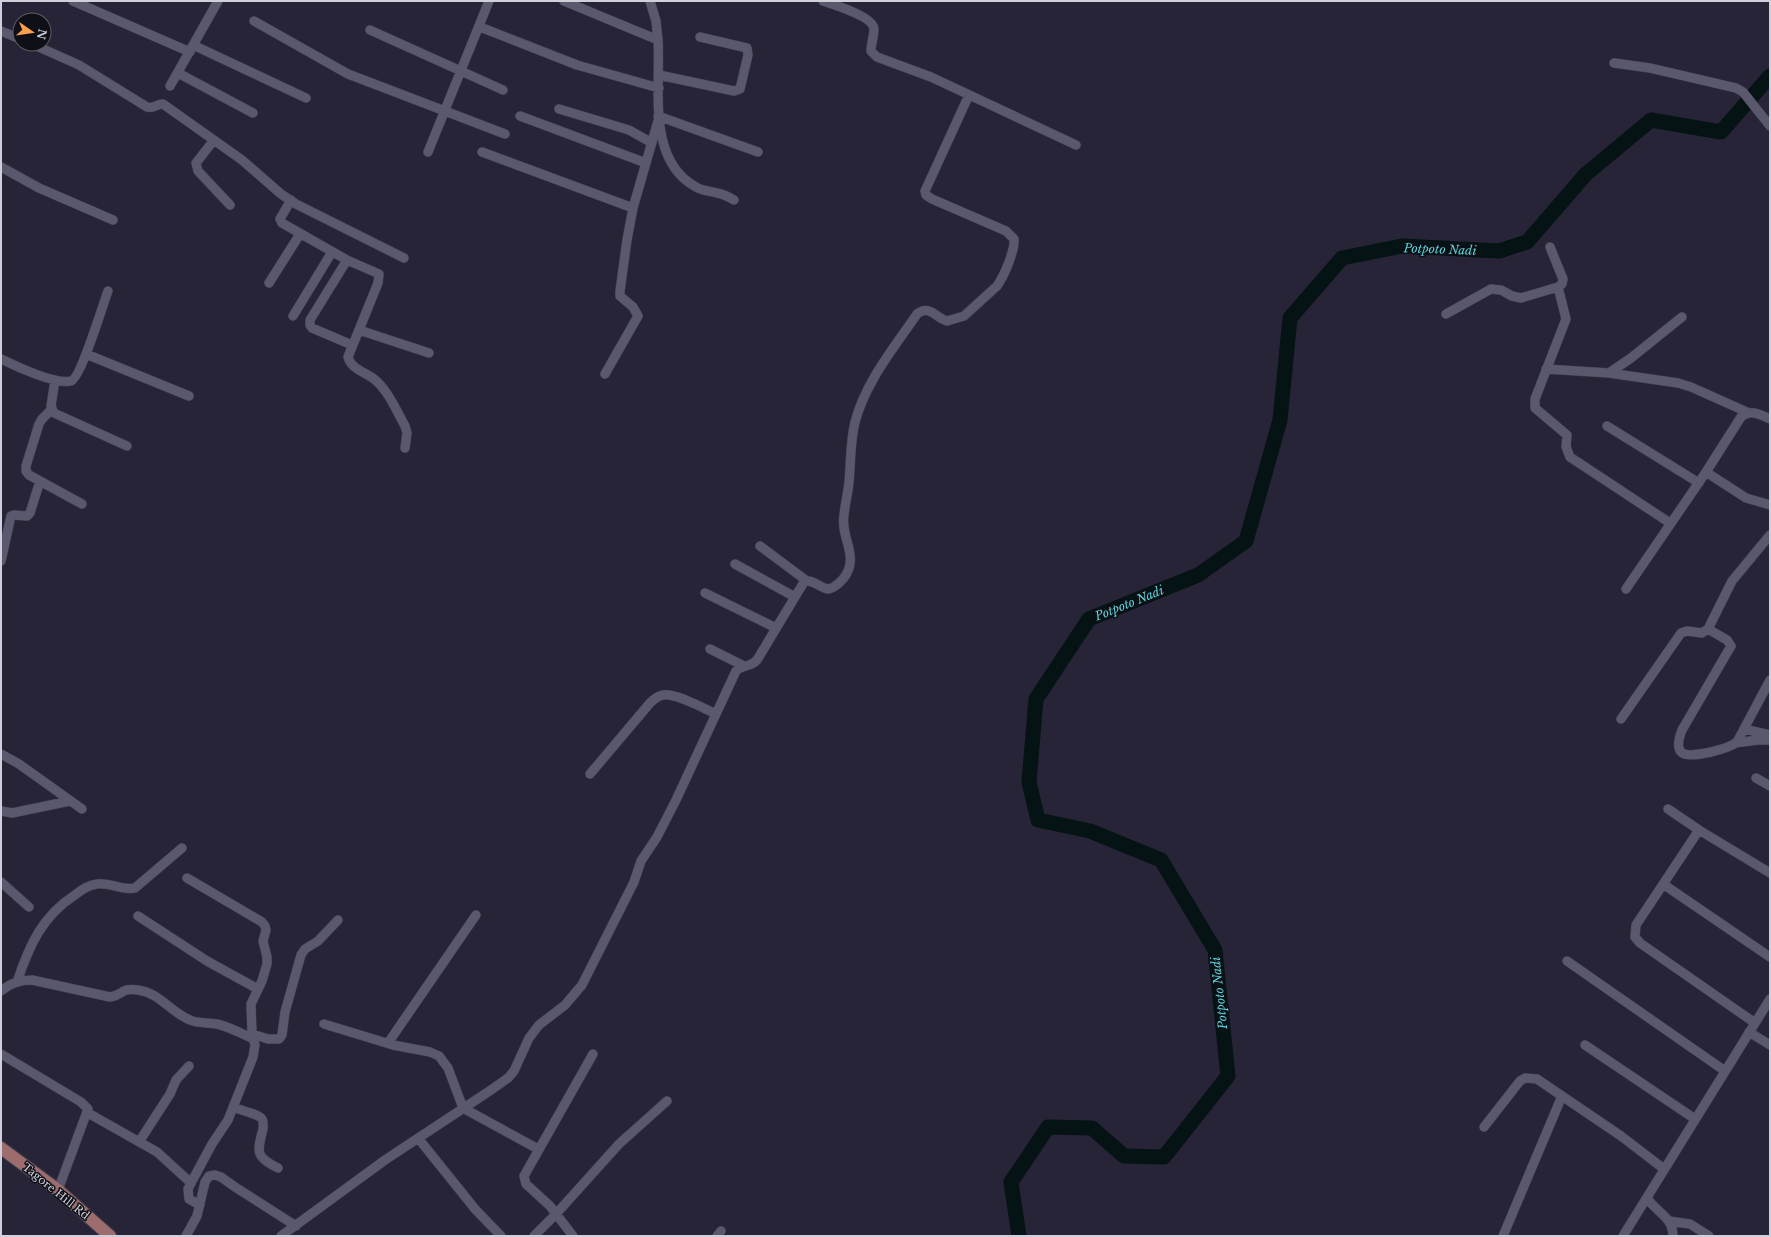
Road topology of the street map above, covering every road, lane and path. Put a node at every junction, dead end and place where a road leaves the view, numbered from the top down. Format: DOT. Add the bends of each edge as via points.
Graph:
graph roads {
  1 [pos="73,1"];
  2 [pos="218,1"];
  3 [pos="489,1"];
  4 [pos="564,1"];
  5 [pos="650,1"];
  6 [pos="824,1"];
  7 [pos="254,21"];
  8 [pos="480,27"];
  9 [pos="370,30"];
  10 [pos="1,31"];
  11 [pos="12,36"];
  12 [pos="700,37"];
  13 [pos="658,40"];
  14 [pos="192,48"];
  15 [pos="50,52"];
  16 [pos="1614,63"];
  17 [pos="461,72"];
  18 [pos="178,73"];
  19 [pos="659,75"];
  20 [pos="170,86"];
  21 [pos="658,88"];
  22 [pos="502,90"];
  23 [pos="969,95"];
  24 [pos="306,98"];
  25 [pos="559,109"];
  26 [pos="444,111"];
  27 [pos="253,113"];
  28 [pos="520,116"];
  29 [pos="658,119"];
  30 [pos="1770,126"];
  31 [pos="505,134"];
  32 [pos="214,140"];
  33 [pos="652,143"];
  34 [pos="1076,145"];
  35 [pos="428,152"];
  36 [pos="482,152"];
  37 [pos="758,152"];
  38 [pos="646,163"];
  39 [pos="1,167"];
  40 [pos="291,200"];
  41 [pos="734,200"];
  42 [pos="230,205"];
  43 [pos="633,208"];
  44 [pos="112,220"];
  45 [pos="300,234"];
  46 [pos="1550,247"];
  47 [pos="332,252"];
  48 [pos="404,258"];
  49 [pos="347,260"];
  50 [pos="269,283"];
  51 [pos="1558,287"];
  52 [pos="108,291"];
  53 [pos="1446,314"];
  54 [pos="293,316"];
  55 [pos="1682,317"];
  56 [pos="359,330"];
  57 [pos="352,345"];
  58 [pos="429,353"];
  59 [pos="86,354"];
  60 [pos="1,359"];
  61 [pos="1546,369"];
  62 [pos="1609,373"];
  63 [pos="605,374"];
  64 [pos="56,380"];
  65 [pos="189,396"];
  66 [pos="52,409"];
  67 [pos="1747,412"];
  68 [pos="1770,419"];
  69 [pos="1607,426"];
  70 [pos="127,446"];
  71 [pos="405,448"];
  72 [pos="1706,472"];
  73 [pos="40,481"];
  74 [pos="1699,483"];
  75 [pos="82,504"];
  76 [pos="1770,505"];
  77 [pos="1670,523"];
  78 [pos="1770,536"];
  79 [pos="760,546"];
  80 [pos="1,561"];
  81 [pos="735,564"];
  82 [pos="807,581"];
  83 [pos="1626,589"];
  84 [pos="705,593"];
  85 [pos="794,597"];
  86 [pos="776,628"];
  87 [pos="1708,629"];
  88 [pos="710,649"];
  89 [pos="744,666"];
  90 [pos="1770,680"];
  91 [pos="716,714"];
  92 [pos="1621,719"];
  93 [pos="1744,729"];
  94 [pos="1770,735"];
  95 [pos="1770,740"];
  96 [pos="1735,743"];
  97 [pos="1,754"];
  98 [pos="590,774"];
  99 [pos="1756,778"];
  100 [pos="1770,786"];
  101 [pos="70,800"];
  102 [pos="82,809"];
  103 [pos="1668,809"];
  104 [pos="1,811"];
  105 [pos="1699,830"];
  106 [pos="182,848"];
  107 [pos="1770,873"];
  108 [pos="187,878"];
  109 [pos="1,882"];
  110 [pos="1663,884"];
  111 [pos="29,907"];
  112 [pos="476,915"];
  113 [pos="138,916"];
  114 [pos="338,920"];
  115 [pos="1770,957"];
  116 [pos="1567,961"];
  117 [pos="17,982"];
  118 [pos="3,986"];
  119 [pos="258,989"];
  120 [pos="1770,999"];
  121 [pos="1755,1023"];
  122 [pos="324,1024"];
  123 [pos="1749,1032"];
  124 [pos="253,1036"];
  125 [pos="388,1044"];
  126 [pos="1585,1045"];
  127 [pos="1770,1045"];
  128 [pos="1,1054"];
  129 [pos="593,1054"];
  130 [pos="189,1066"];
  131 [pos="1725,1071"];
  132 [pos="1562,1096"];
  133 [pos="667,1101"];
  134 [pos="233,1108"];
  135 [pos="463,1108"];
  136 [pos="88,1113"];
  137 [pos="1695,1119"];
  138 [pos="1484,1127"];
  139 [pos="418,1138"];
  140 [pos="139,1142"];
  141 [pos="1,1148"];
  142 [pos="538,1149"];
  143 [pos="278,1168"];
  144 [pos="1664,1169"];
  145 [pos="191,1183"];
  146 [pos="58,1190"];
  147 [pos="1647,1198"];
  148 [pos="200,1205"];
  149 [pos="556,1214"];
  150 [pos="1669,1222"];
  151 [pos="300,1224"];
  152 [pos="110,1236"];
  153 [pos="186,1236"];
  154 [pos="281,1236"];
  155 [pos="502,1236"];
  156 [pos="534,1236"];
  157 [pos="573,1236"];
  158 [pos="1503,1236"];
  159 [pos="1623,1236"];
  160 [pos="1672,1236"];
  161 [pos="1709,1236"];
  1 -- 14 [label="street"];
  2 -- 14 [label="street"];
  3 -- 8 [label="street"];
  4 -- 13 [label="street"];
  5 -- 13 [label="street"];
  6 -- 23 [label="street" via="855,13 871,23 874,30 871,46 873,54"];
  7 -- 26 [label="street" via="342,72"];
  8 -- 17 [label="street"];
  8 -- 21 [label="street" via="577,64"];
  9 -- 17 [label="street"];
  10 -- 11 [label="street"];
  12 -- 19 [label="street" via="747,48 748,55 740,89 734,91"];
  13 -- 19 [label="street"];
  14 -- 18 [label="street"];
  14 -- 24 [label="street"];
  15 -- 32 [label="street" via="79,65 147,107 163,104"];
  16 -- 30 [label="street" via="1650,68 1729,86 1743,92"];
  17 -- 22 [label="street"];
  17 -- 26 [label="street"];
  18 -- 20 [label="street"];
  18 -- 27 [label="street"];
  19 -- 21 [label="street"];
  21 -- 29 [label="street"];
  23 -- 34 [label="street"];
  23 -- 82 [label="street" via="925,191 926,195 932,200 1006,232 1014,238 1013,249 1001,281 964,316 947,321 927,310 917,314 868,387 855,422 851,443 843,522 851,556 850,568 832,588 824,589"];
  25 -- 33 [label="street" via="624,128"];
  26 -- 31 [label="street"];
  26 -- 35 [label="street"];
  28 -- 38 [label="street"];
  29 -- 33 [label="street"];
  29 -- 37 [label="street"];
  29 -- 41 [label="street" via="672,165 698,188 720,193"];
  32 -- 40 [label="street"];
  32 -- 42 [label="street" via="196,163 196,167"];
  33 -- 38 [label="street"];
  36 -- 43 [label="street"];
  38 -- 43 [label="street"];
  39 -- 44 [label="street" via="39,188"];
  40 -- 45 [label="street" via="280,221"];
  40 -- 48 [label="street"];
  43 -- 63 [label="street" via="620,296 633,307 638,316"];
  45 -- 47 [label="street"];
  45 -- 50 [label="street"];
  46 -- 51 [label="street" via="1563,279"];
  47 -- 49 [label="street"];
  47 -- 54 [label="street"];
  49 -- 56 [label="street" via="379,274"];
  49 -- 57 [label="street" via="310,320 310,325"];
  51 -- 53 [label="street" via="1521,298 1491,289"];
  51 -- 61 [label="street" via="1566,319"];
  52 -- 59 [label="street"];
  55 -- 62 [label="street"];
  56 -- 57 [label="street"];
  56 -- 58 [label="street"];
  57 -- 71 [label="street" via="349,362 380,384 405,426"];
  59 -- 64 [label="street" via="79,373 73,380"];
  59 -- 65 [label="street"];
  60 -- 64 [label="street" via="24,370"];
  61 -- 62 [label="street"];
  61 -- 77 [label="street" via="1534,405 1537,411 1567,435 1566,447 1570,457"];
  62 -- 67 [label="street" via="1678,382"];
  64 -- 66 [label="street"];
  66 -- 70 [label="street" via="59,416"];
  66 -- 73 [label="street" via="42,419 26,466 29,475"];
  67 -- 68 [label="street"];
  67 -- 72 [label="street" via="1741,417"];
  69 -- 74 [label="street"];
  72 -- 74 [label="street"];
  72 -- 76 [label="street" via="1746,498"];
  73 -- 75 [label="street"];
  73 -- 80 [label="street" via="30,513 27,516 11,516"];
  74 -- 77 [label="street"];
  77 -- 83 [label="street"];
  78 -- 87 [label="street" via="1732,581"];
  79 -- 82 [label="street"];
  81 -- 85 [label="street"];
  82 -- 85 [label="street"];
  84 -- 86 [label="street"];
  85 -- 86 [label="street"];
  86 -- 89 [label="street" via="757,660"];
  87 -- 92 [label="street" via="1702,633 1681,633"];
  87 -- 96 [label="street" via="1727,640 1730,646 1682,730 1678,748 1693,756"];
  88 -- 89 [label="street"];
  89 -- 91 [label="street" via="738,668"];
  90 -- 93 [label="street"];
  91 -- 98 [label="street" via="672,696 657,697"];
  91 -- 135 [label="street" via="676,800 638,867 634,882 582,985 565,1005 539,1025 529,1038 518,1064 508,1078"];
  93 -- 94 [label="street"];
  93 -- 96 [label="street"];
  95 -- 96 [label="street"];
  97 -- 101 [label="street"];
  99 -- 100 [label="street"];
  101 -- 102 [label="street"];
  101 -- 104 [label="street" via="12,813"];
  103 -- 105 [label="street"];
  105 -- 107 [label="street"];
  105 -- 110 [label="street"];
  106 -- 117 [label="street" via="135,888 95,884 68,899 35,937"];
  108 -- 119 [label="street" via="265,926 263,941 267,964"];
  109 -- 111 [label="street"];
  110 -- 115 [label="street"];
  110 -- 121 [label="street" via="1636,925 1635,937"];
  112 -- 125 [label="street"];
  113 -- 119 [label="street" via="207,961"];
  114 -- 124 [label="street" via="301,955 285,1012 282,1035 279,1039"];
  116 -- 131 [label="street"];
  117 -- 118 [label="street"];
  117 -- 124 [label="street" via="32,980 110,997 125,989 143,991 161,998 190,1020 217,1024"];
  119 -- 124 [label="street" via="251,1004"];
  120 -- 121 [label="street"];
  121 -- 123 [label="street"];
  122 -- 125 [label="street"];
  123 -- 127 [label="street"];
  123 -- 131 [label="street"];
  124 -- 134 [label="street" via="253,1057"];
  125 -- 135 [label="street" via="419,1049 439,1056 448,1068"];
  126 -- 137 [label="street"];
  128 -- 136 [label="street" via="81,1102 88,1109"];
  129 -- 142 [label="street"];
  130 -- 140 [label="street" via="176,1080 170,1094"];
  131 -- 137 [label="street"];
  132 -- 138 [label="street" via="1537,1079 1525,1078"];
  132 -- 144 [label="street"];
  132 -- 158 [label="street"];
  133 -- 149 [label="street" via="619,1144"];
  134 -- 143 [label="street" via="259,1116 263,1120 260,1157"];
  134 -- 145 [label="street"];
  135 -- 139 [label="street"];
  135 -- 142 [label="street"];
  136 -- 140 [label="street"];
  136 -- 146 [label="street"];
  137 -- 144 [label="street"];
  139 -- 151 [label="street"];
  139 -- 155 [label="street" via="475,1209"];
  140 -- 145 [label="street" via="164,1158"];
  141 -- 146 [label="main road, Tagore Hill Rd"];
  142 -- 149 [label="street" via="525,1171 524,1181"];
  144 -- 147 [label="street"];
  145 -- 148 [label="street" via="188,1189 189,1199"];
  146 -- 152 [label="main road, Tagore Hill Rd"];
  147 -- 150 [label="street"];
  147 -- 159 [label="street"];
  148 -- 151 [label="street" via="205,1182 209,1176 214,1175"];
  148 -- 153 [label="street"];
  149 -- 156 [label="street"];
  149 -- 157 [label="street"];
  150 -- 160 [label="street"];
  150 -- 161 [label="street" via="1690,1224"];
  151 -- 154 [label="street"];
}
